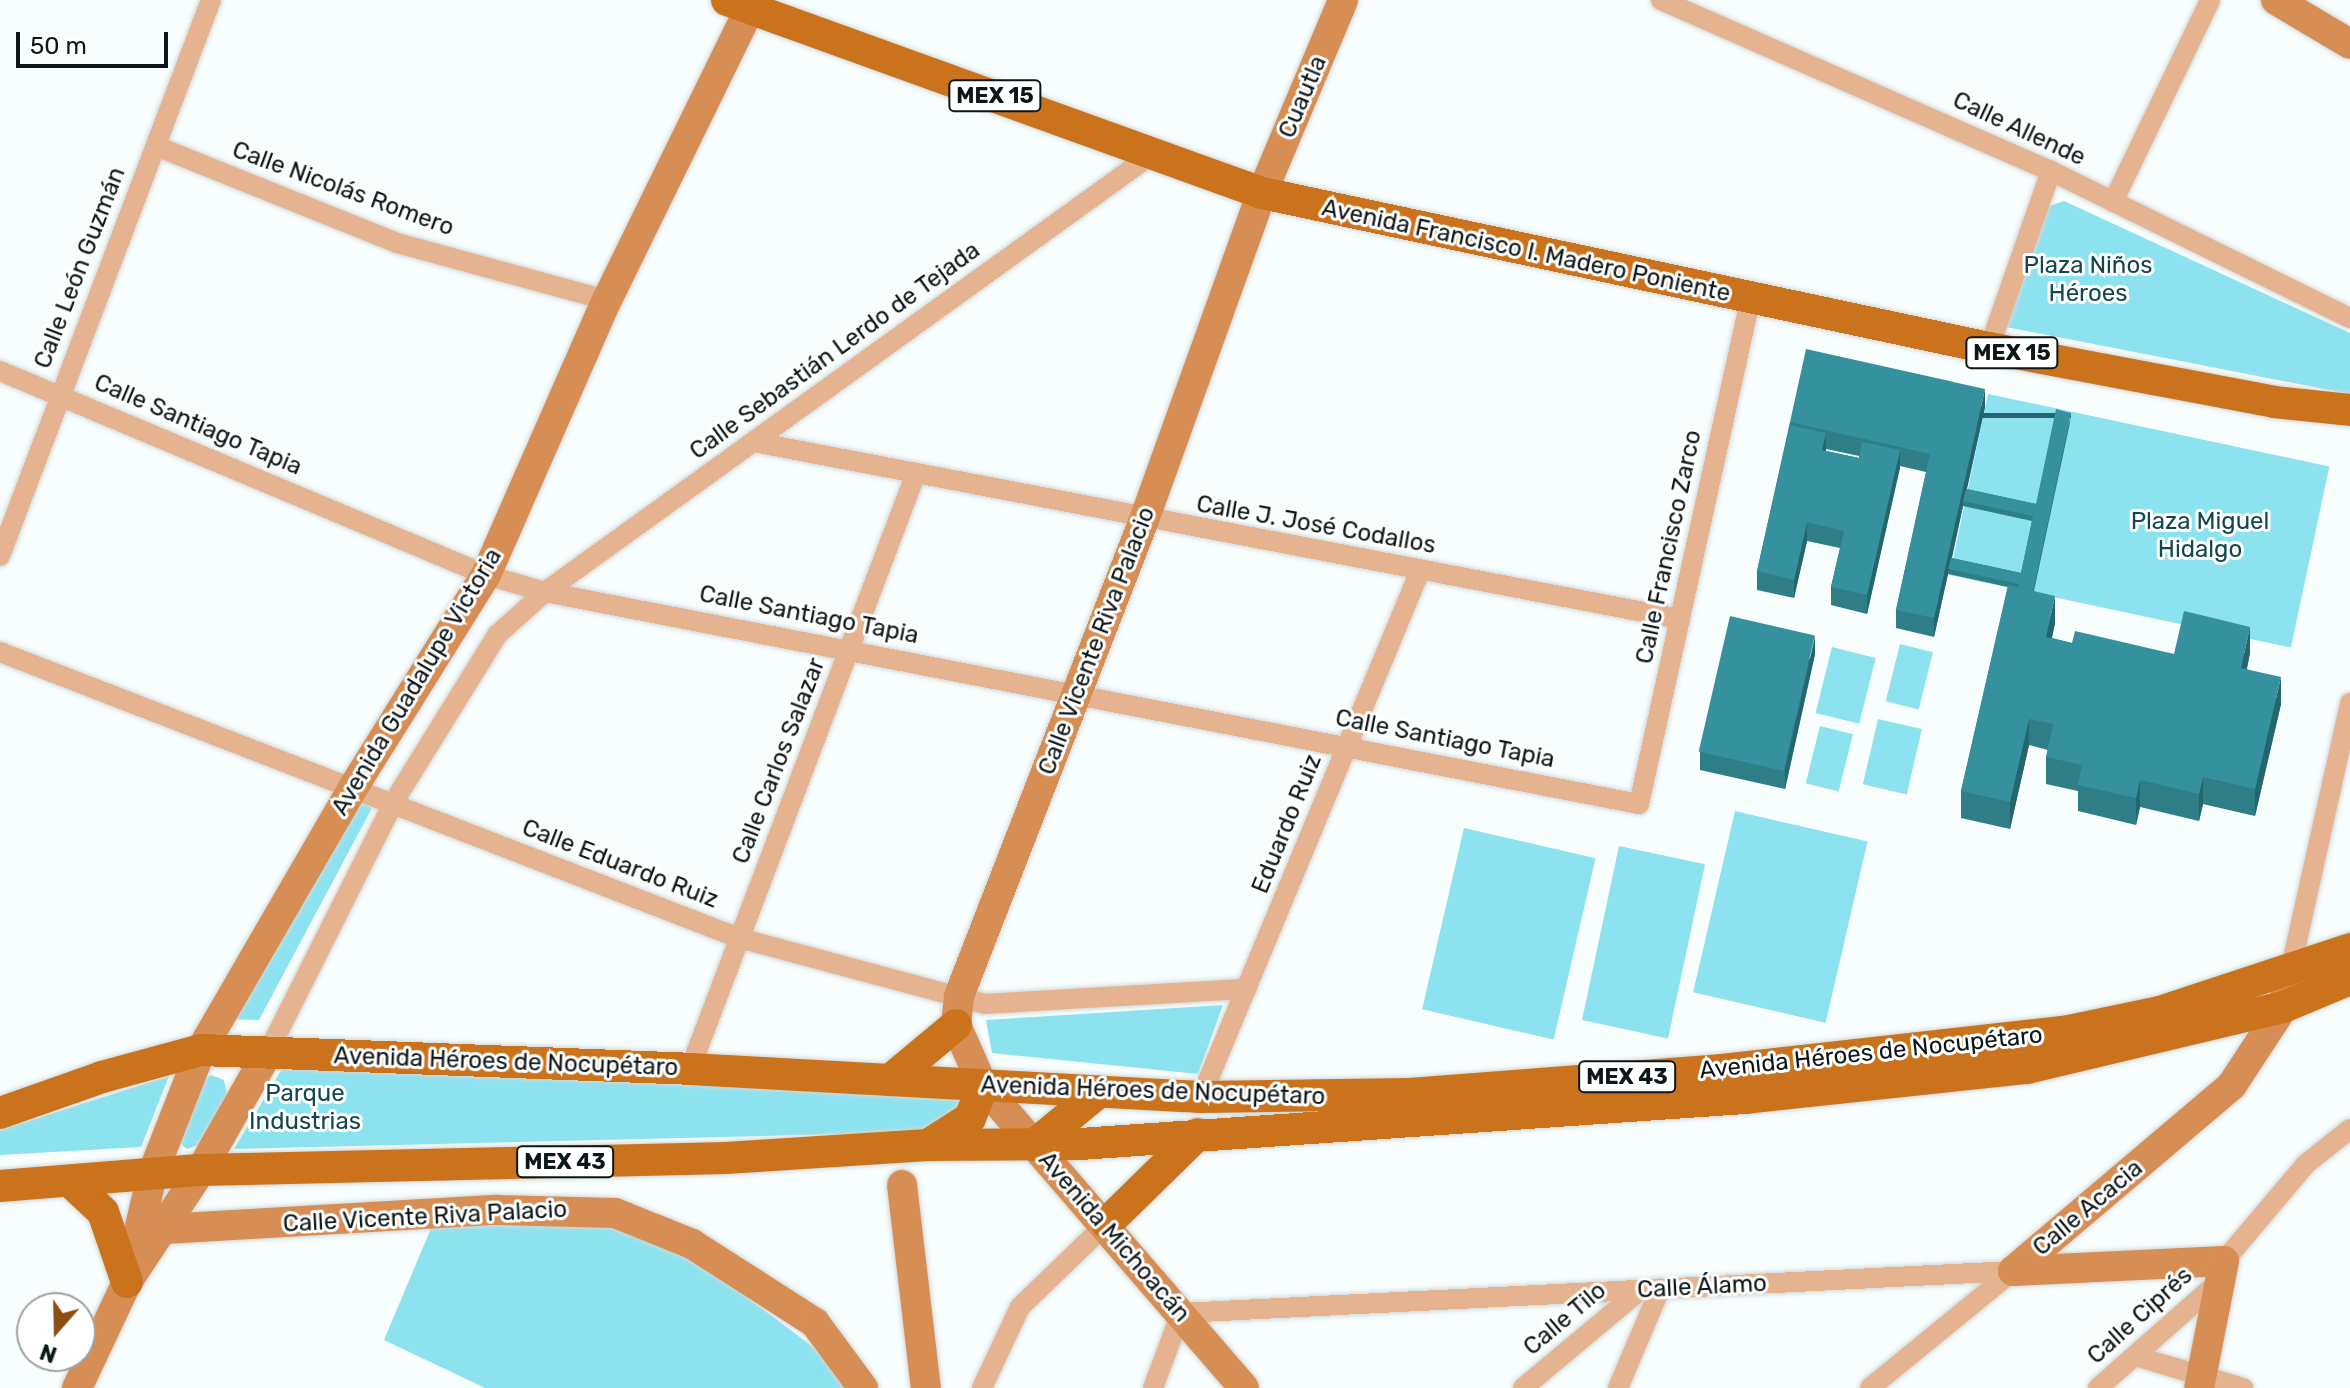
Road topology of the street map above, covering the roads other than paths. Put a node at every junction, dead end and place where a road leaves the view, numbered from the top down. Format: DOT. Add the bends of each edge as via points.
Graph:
graph roads {
  1 [pos="211,0"];
  2 [pos="1343,0"];
  3 [pos="1661,0"];
  4 [pos="2210,0"];
  5 [pos="2276,0"];
  6 [pos="743,3"];
  7 [pos="2350,44"];
  8 [pos="156,146"];
  9 [pos="1155,152"];
  10 [pos="2051,171"];
  11 [pos="1262,193"];
  12 [pos="2113,202"];
  13 [pos="607,300"];
  14 [pos="1750,301"];
  15 [pos="2350,318"];
  16 [pos="1989,348"];
  17 [pos="0,371"];
  18 [pos="59,395"];
  19 [pos="2274,402"];
  20 [pos="2350,410"];
  21 [pos="2350,422"];
  22 [pos="754,442"];
  23 [pos="916,473"];
  24 [pos="1144,520"];
  25 [pos="0,556"];
  26 [pos="1420,571"];
  27 [pos="486,575"];
  28 [pos="545,592"];
  29 [pos="1680,619"];
  30 [pos="850,648"];
  31 [pos="0,652"];
  32 [pos="1077,697"];
  33 [pos="2350,703"];
  34 [pos="1347,746"];
  35 [pos="354,786"];
  36 [pos="393,803"];
  37 [pos="1639,804"];
  38 [pos="739,938"];
  39 [pos="2350,949"];
  40 [pos="2290,972"];
  41 [pos="2350,979"];
  42 [pos="1247,989"];
  43 [pos="2283,1007"];
  44 [pos="958,1011"];
  45 [pos="201,1050"];
  46 [pos="267,1054"];
  47 [pos="690,1069"];
  48 [pos="890,1080"];
  49 [pos="983,1086"];
  50 [pos="1100,1091"];
  51 [pos="1201,1097"];
  52 [pos="0,1113"];
  53 [pos="2350,1129"];
  54 [pos="1198,1134"];
  55 [pos="928,1145"];
  56 [pos="1034,1145"];
  57 [pos="201,1170"];
  58 [pos="152,1175"];
  59 [pos="72,1183"];
  60 [pos="902,1185"];
  61 [pos="0,1186"];
  62 [pos="1107,1223"];
  63 [pos="164,1229"];
  64 [pos="2013,1271"];
  65 [pos="2221,1272"];
  66 [pos="127,1282"];
  67 [pos="1650,1289"];
  68 [pos="1181,1313"];
  69 [pos="2135,1356"];
  70 [pos="2201,1382"];
  71 [pos="77,1388"];
  72 [pos="863,1388"];
  73 [pos="926,1388"];
  74 [pos="982,1388"];
  75 [pos="1153,1388"];
  76 [pos="1244,1388"];
  77 [pos="1523,1388"];
  78 [pos="1618,1388"];
  79 [pos="1870,1388"];
  80 [pos="2098,1388"];
  81 [pos="2243,1388"];
  1 -- 8 [label="street, Calle León Guzmán"];
  2 -- 11 [label="street, Cuautla"];
  3 -- 10 [label="street, Calle Allende"];
  4 -- 12 [label="street"];
  5 -- 7 [label="street"];
  6 -- 9 [label="main road, Avenida Francisco I. Madero Poniente / MEX 15"];
  6 -- 13 [label="street, Avenida Guadalupe Victoria"];
  8 -- 13 [label="street, Calle Nicolás Romero" via="397,243"];
  8 -- 18 [label="street, Calle León Guzmán"];
  9 -- 11 [label="main road, Avenida Francisco I. Madero Poniente / MEX 15"];
  9 -- 22 [label="street, Calle Sebastián Lerdo de Tejada"];
  10 -- 12 [label="street, Calle Allende"];
  10 -- 16 [label="street"];
  11 -- 14 [label="main road, Avenida Francisco I. Madero Poniente / MEX 15"];
  11 -- 24 [label="street, Calle Vicente Riva Palacio"];
  12 -- 15 [label="street, Calle Allende"];
  13 -- 27 [label="street, Avenida Guadalupe Victoria"];
  14 -- 16 [label="main road, Avenida Francisco I. Madero Poniente / MEX 15"];
  14 -- 29 [label="street, Calle Francisco Zarco"];
  16 -- 19 [label="main road, Avenida Francisco I. Madero Poniente / MEX 15"];
  17 -- 18 [label="street, Calle Santiago Tapia"];
  18 -- 25 [label="street, Calle León Guzmán"];
  18 -- 27 [label="street, Calle Santiago Tapia"];
  19 -- 20 [label="main road, Avenida Francisco I. Madero Poniente / MEX 15"];
  19 -- 21 [label="main road, MEX 15"];
  22 -- 23 [label="street, Calle J. José Codallos"];
  22 -- 28 [label="street, Calle Sebastián Lerdo de Tejada"];
  23 -- 24 [label="street, Calle J. José Codallos"];
  23 -- 30 [label="street, Calle Carlos Salazar"];
  24 -- 26 [label="street, Calle J. José Codallos"];
  24 -- 32 [label="street, Calle Vicente Riva Palacio"];
  26 -- 29 [label="street, Calle J. José Codallos"];
  26 -- 34 [label="street, Eduardo Ruiz"];
  27 -- 28 [label="street, Calle Santiago Tapia"];
  27 -- 35 [label="street, Avenida Guadalupe Victoria"];
  28 -- 30 [label="street, Calle Santiago Tapia"];
  28 -- 36 [label="street, Avenida Guadalupe Victoria" via="497,635"];
  29 -- 37 [label="street, Calle Francisco Zarco"];
  30 -- 32 [label="street, Calle Santiago Tapia"];
  30 -- 38 [label="street, Calle Carlos Salazar"];
  31 -- 35 [label="street, Calle Eduardo Ruiz"];
  32 -- 34 [label="street, Calle Santiago Tapia"];
  32 -- 44 [label="street, Calle Vicente Riva Palacio"];
  33 -- 40 [label="street"];
  34 -- 37 [label="street, Calle Santiago Tapia"];
  34 -- 42 [label="street, Eduardo Ruiz"];
  35 -- 36 [label="street, Calle Eduardo Ruiz"];
  35 -- 45 [label="street, Avenida Guadalupe Victoria"];
  36 -- 38 [label="street, Calle Eduardo Ruiz"];
  36 -- 46 [label="street, Avenida Guadalupe Victoria"];
  38 -- 44 [label="street, Calle Eduardo Ruiz"];
  38 -- 47 [label="street, Calle Carlos Salazar"];
  39 -- 40 [label="main road, Avenida Héroes de Nocupétaro / MEX 43"];
  40 -- 43 [label="street"];
  40 -- 51 [label="main road, Avenida Héroes de Nocupétaro / MEX 43" via="2160,1012 2069,1031 1722,1070 1410,1094"];
  41 -- 43 [label="main road, Avenida Héroes de Nocupétaro / MEX 43"];
  42 -- 44 [label="street, Calle Eduardo Ruiz" via="985,1004"];
  42 -- 51 [label="street, Eduardo Ruiz"];
  43 -- 54 [label="main road, Avenida Héroes de Nocupétaro / MEX 43" via="2027,1068 1745,1098"];
  43 -- 64 [label="street, Calle Acacia" via="2232,1085"];
  44 -- 48 [label="main road"];
  44 -- 49 [label="street"];
  45 -- 46 [label="main road, Avenida Héroes de Nocupétaro / MEX 43"];
  45 -- 52 [label="main road, Avenida Héroes de Nocupétaro / MEX 43"];
  45 -- 58 [label="street, Avenida Guadalupe Victoria"];
  46 -- 47 [label="main road, Avenida Héroes de Nocupétaro / MEX 43"];
  46 -- 57 [label="street, Avenida Guadalupe Victoria"];
  47 -- 48 [label="main road, Avenida Héroes de Nocupétaro / MEX 43"];
  48 -- 49 [label="main road, Avenida Héroes de Nocupétaro / MEX 43"];
  49 -- 50 [label="main road, Avenida Héroes de Nocupétaro / MEX 43"];
  49 -- 55 [label="main road" via="970,1118"];
  49 -- 56 [label="street, Avenida Michoacán"];
  50 -- 51 [label="main road, Avenida Héroes de Nocupétaro / MEX 43"];
  50 -- 56 [label="main road"];
  53 -- 65 [label="street, Calle Ciprés" via="2306,1164"];
  54 -- 56 [label="main road, Avenida Héroes de Nocupétaro / MEX 43"];
  54 -- 62 [label="main road"];
  55 -- 56 [label="main road, Avenida Héroes de Nocupétaro / MEX 43"];
  55 -- 57 [label="main road, Avenida Héroes de Nocupétaro / MEX 43" via="726,1158"];
  56 -- 62 [label="street, Avenida Michoacán"];
  57 -- 58 [label="main road, Avenida Héroes de Nocupétaro / MEX 43"];
  57 -- 63 [label="street, Avenida Guadalupe Victoria"];
  58 -- 59 [label="main road, Avenida Héroes de Nocupétaro / MEX 43"];
  58 -- 66 [label="street, Avenida Guadalupe Victoria"];
  59 -- 61 [label="main road, Avenida Héroes de Nocupétaro / MEX 43"];
  59 -- 66 [label="main road" via="103,1212"];
  60 -- 73 [label="street"];
  62 -- 68 [label="street, Avenida Michoacán"];
  62 -- 74 [label="street" via="1020,1307"];
  63 -- 66 [label="street, Avenida Guadalupe Victoria"];
  63 -- 72 [label="street, Calle Vicente Riva Palacio" via="496,1210 615,1213 692,1244 815,1323"];
  64 -- 65 [label="street, Calle Álamo"];
  64 -- 67 [label="street, Calle Álamo"];
  64 -- 79 [label="street, Calle Acacia"];
  65 -- 69 [label="street, Calle Ciprés"];
  65 -- 70 [label="street"];
  66 -- 71 [label="street"];
  67 -- 68 [label="street, Calle Álamo"];
  67 -- 77 [label="street, Calle Tilo"];
  67 -- 78 [label="street"];
  68 -- 75 [label="street"];
  68 -- 76 [label="street, Avenida Michoacán"];
  69 -- 70 [label="street"];
  69 -- 80 [label="street, Calle Ciprés"];
  70 -- 81 [label="street"];
}
